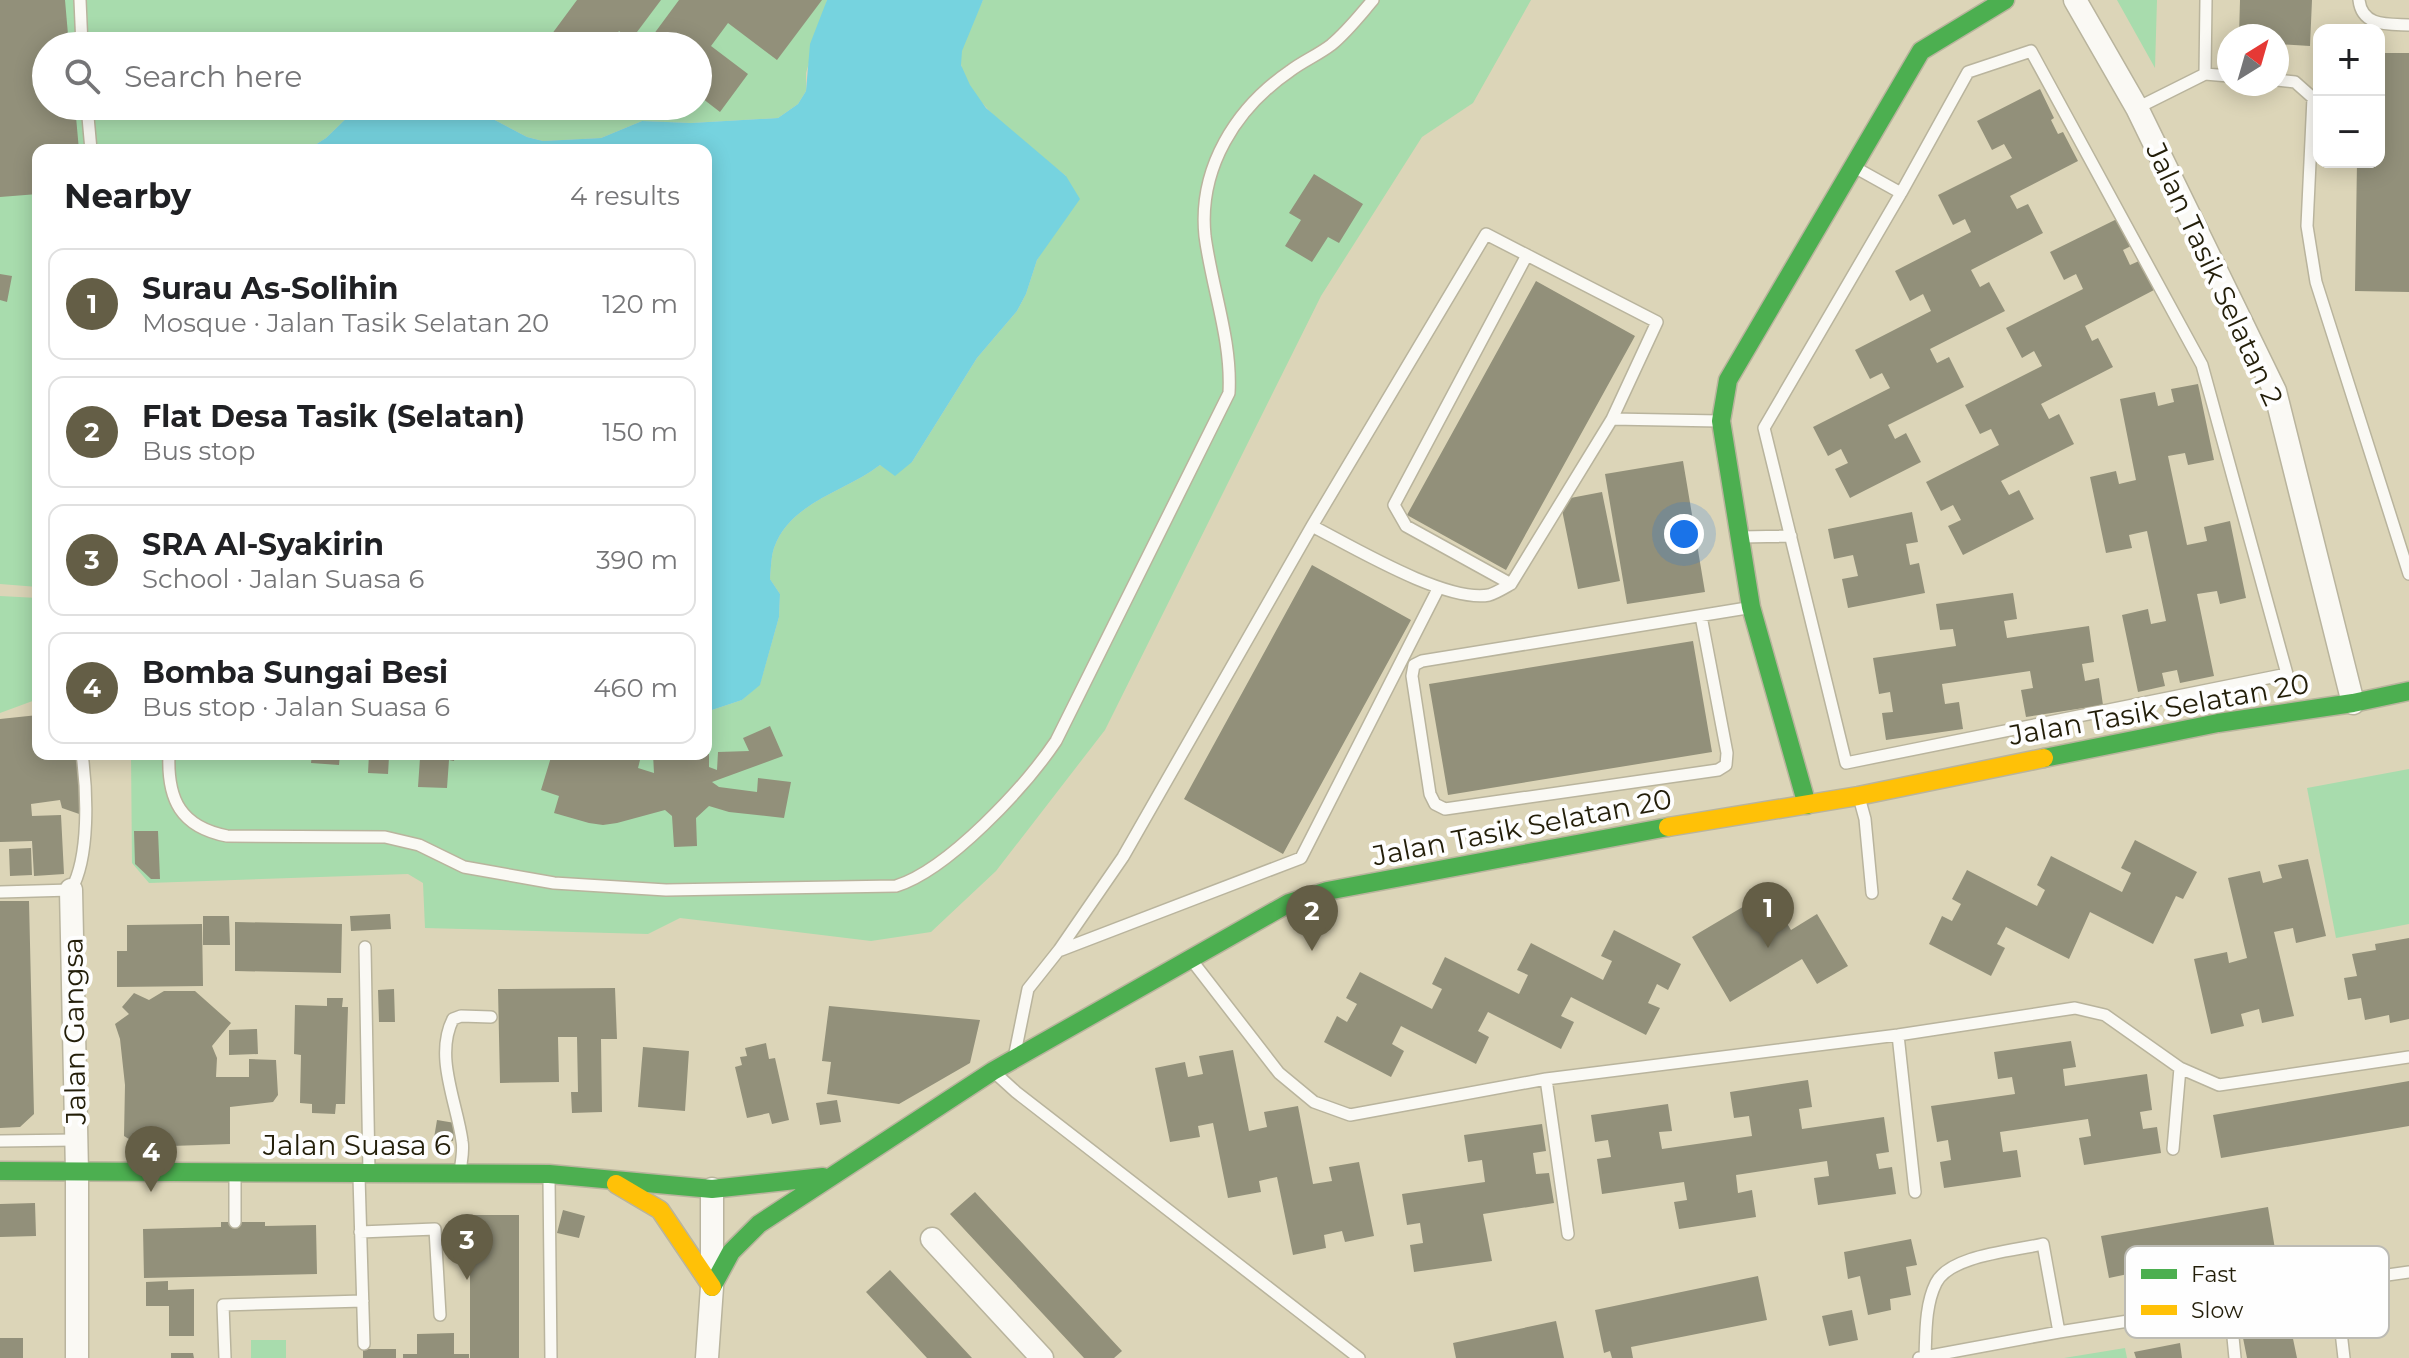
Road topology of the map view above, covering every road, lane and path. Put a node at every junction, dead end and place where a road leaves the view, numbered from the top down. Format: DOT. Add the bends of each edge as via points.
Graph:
graph roads {
  1 [pos="80,0"];
  2 [pos="1373,0"];
  3 [pos="2005,0"];
  4 [pos="2075,0"];
  5 [pos="2206,0"];
  6 [pos="2359,0"];
  7 [pos="2409,25"];
  8 [pos="81,32"];
  9 [pos="2205,74"];
  10 [pos="2217,75"];
  11 [pos="2289,81"];
  12 [pos="2137,108"];
  13 [pos="88,120"];
  14 [pos="90,144"];
  15 [pos="1853,166"];
  16 [pos="1901,193"];
  17 [pos="1527,255"];
  18 [pos="1612,419"];
  19 [pos="1721,421"];
  20 [pos="1312,526"];
  21 [pos="1791,536"];
  22 [pos="1740,537"];
  23 [pos="2409,574"];
  24 [pos="1511,584"];
  25 [pos="1438,589"];
  26 [pos="1751,607"];
  27 [pos="1701,616"];
  28 [pos="2409,691"];
  29 [pos="2353,703"];
  30 [pos="83,760"];
  31 [pos="169,760"];
  32 [pos="1858,796"];
  33 [pos="1807,805"];
  34 [pos="71,890"];
  35 [pos="0,892"];
  36 [pos="1872,893"];
  37 [pos="365,947"];
  38 [pos="1059,950"];
  39 [pos="1190,958"];
  40 [pos="491,1017"];
  41 [pos="1898,1035"];
  42 [pos="2409,1057"];
  43 [pos="1013,1059"];
  44 [pos="2180,1068"];
  45 [pos="993,1071"];
  46 [pos="1546,1079"];
  47 [pos="76,1140"];
  48 [pos="0,1141"];
  49 [pos="2173,1149"];
  50 [pos="0,1171"];
  51 [pos="77,1172"];
  52 [pos="235,1172"];
  53 [pos="364,1173"];
  54 [pos="460,1173"];
  55 [pos="549,1174"];
  56 [pos="832,1176"];
  57 [pos="608,1179"];
  58 [pos="712,1189"];
  59 [pos="1915,1192"];
  60 [pos="235,1222"];
  61 [pos="360,1232"];
  62 [pos="1568,1234"];
  63 [pos="932,1239"];
  64 [pos="2409,1272"];
  65 [pos="2389,1275"];
  66 [pos="712,1287"];
  67 [pos="363,1301"];
  68 [pos="440,1315"];
  69 [pos="2125,1322"];
  70 [pos="2059,1332"];
  71 [pos="2233,1338"];
  72 [pos="2342,1338"];
  73 [pos="364,1344"];
  74 [pos="1925,1357"];
  75 [pos="77,1358"];
  76 [pos="225,1358"];
  77 [pos="551,1358"];
  78 [pos="707,1358"];
  79 [pos="1042,1358"];
  80 [pos="1359,1358"];
  81 [pos="1919,1358"];
  82 [pos="2235,1358"];
  83 [pos="2344,1358"];
  1 -- 8 [label="lane"];
  2 -- 31 [label="lane" via="1330,46 1290,70 1254,101 1220,148 1205,207 1205,233 1227,348 1229,393 1056,741 1018,790 915,880 896,886 666,890 554,883 464,867 419,845 385,837 227,836 194,825 182,812 172,792"];
  3 -- 15 [label="street" via="1921,51"];
  4 -- 12 [label="street, Jalan Tasik Selatan 2"];
  5 -- 9 [label="lane"];
  6 -- 7 [label="lane" via="2368,19"];
  9 -- 10 [label="lane"];
  9 -- 12 [label="lane"];
  11 -- 23 [label="lane" via="2313,98 2307,226 2316,282"];
  12 -- 29 [label="street, Jalan Tasik Selatan 2" via="2275,391"];
  13 -- 14 [label="lane"];
  15 -- 16 [label="lane"];
  15 -- 19 [label="street" via="1728,380"];
  16 -- 21 [label="lane" via="1764,428"];
  16 -- 21 [label="lane" via="1968,72 2031,51 2202,365 2287,674 1846,763"];
  17 -- 18 [label="lane" via="1657,322"];
  17 -- 20 [label="lane" via="1486,234"];
  17 -- 24 [label="lane" via="1394,505 1406,526"];
  18 -- 19 [label="lane"];
  18 -- 24 [label="lane"];
  19 -- 22 [label="street"];
  20 -- 25 [label="lane"];
  20 -- 38 [label="lane" via="1123,857"];
  21 -- 22 [label="lane"];
  22 -- 26 [label="street"];
  24 -- 25 [label="lane" via="1490,595"];
  25 -- 38 [label="lane" via="1301,858"];
  26 -- 27 [label="lane"];
  26 -- 33 [label="street"];
  27 -- 27 [label="lane" via="1726,765 1445,809 1435,804 1414,665"];
  28 -- 29 [label="street, Jalan Tasik Selatan 20"];
  29 -- 32 [label="street, Jalan Tasik Selatan 20" via="2218,723"];
  30 -- 34 [label="lane" via="87,794 79,877"];
  32 -- 33 [label="street, Jalan Tasik Selatan 20"];
  32 -- 36 [label="lane"];
  33 -- 39 [label="street, Jalan Tasik Selatan 20" via="1327,891 1289,903"];
  34 -- 35 [label="lane"];
  34 -- 47 [label="street, Jalan Gangsa"];
  37 -- 53 [label="lane"];
  38 -- 43 [label="lane" via="1028,989"];
  39 -- 43 [label="street, Jalan Tasik Selatan 20"];
  39 -- 46 [label="lane" via="1279,1073 1314,1102 1350,1115"];
  40 -- 54 [label="lane" via="453,1019 445,1041 463,1144"];
  41 -- 44 [label="lane" via="2075,1008 2105,1015"];
  41 -- 46 [label="lane"];
  41 -- 59 [label="lane"];
  42 -- 44 [label="lane" via="2219,1085"];
  43 -- 45 [label="street, Jalan Tasik Selatan 20"];
  44 -- 49 [label="lane"];
  45 -- 56 [label="street, Jalan Tasik Selatan 20"];
  45 -- 80 [label="lane"];
  46 -- 62 [label="lane"];
  47 -- 48 [label="lane"];
  47 -- 51 [label="street, Jalan Gangsa"];
  50 -- 51 [label="street, Jalan Suasa 6"];
  51 -- 52 [label="street, Jalan Suasa 6"];
  51 -- 75 [label="street, Jalan Gangsa"];
  52 -- 53 [label="street, Jalan Suasa 6"];
  52 -- 60 [label="lane"];
  53 -- 54 [label="street, Jalan Suasa 6"];
  53 -- 61 [label="lane"];
  54 -- 55 [label="street, Jalan Suasa 6"];
  55 -- 57 [label="street, Jalan Suasa 6"];
  55 -- 77 [label="lane"];
  56 -- 58 [label="street, Jalan Tasik Selatan 20"];
  56 -- 66 [label="street" via="759,1224 720,1264"];
  57 -- 58 [label="street, Jalan Suasa 6"];
  57 -- 66 [label="street" via="660,1210"];
  58 -- 66 [label="street"];
  61 -- 67 [label="lane"];
  61 -- 68 [label="lane" via="435,1229"];
  63 -- 79 [label="street"];
  64 -- 65 [label="lane"];
  66 -- 78 [label="street"];
  67 -- 73 [label="lane"];
  67 -- 76 [label="lane" via="223,1305"];
  69 -- 70 [label="lane"];
  70 -- 74 [label="lane"];
  70 -- 74 [label="lane" via="2043,1244 1956,1263 1936,1282"];
  71 -- 82 [label="lane"];
  72 -- 83 [label="lane"];
  74 -- 81 [label="lane"];
}
